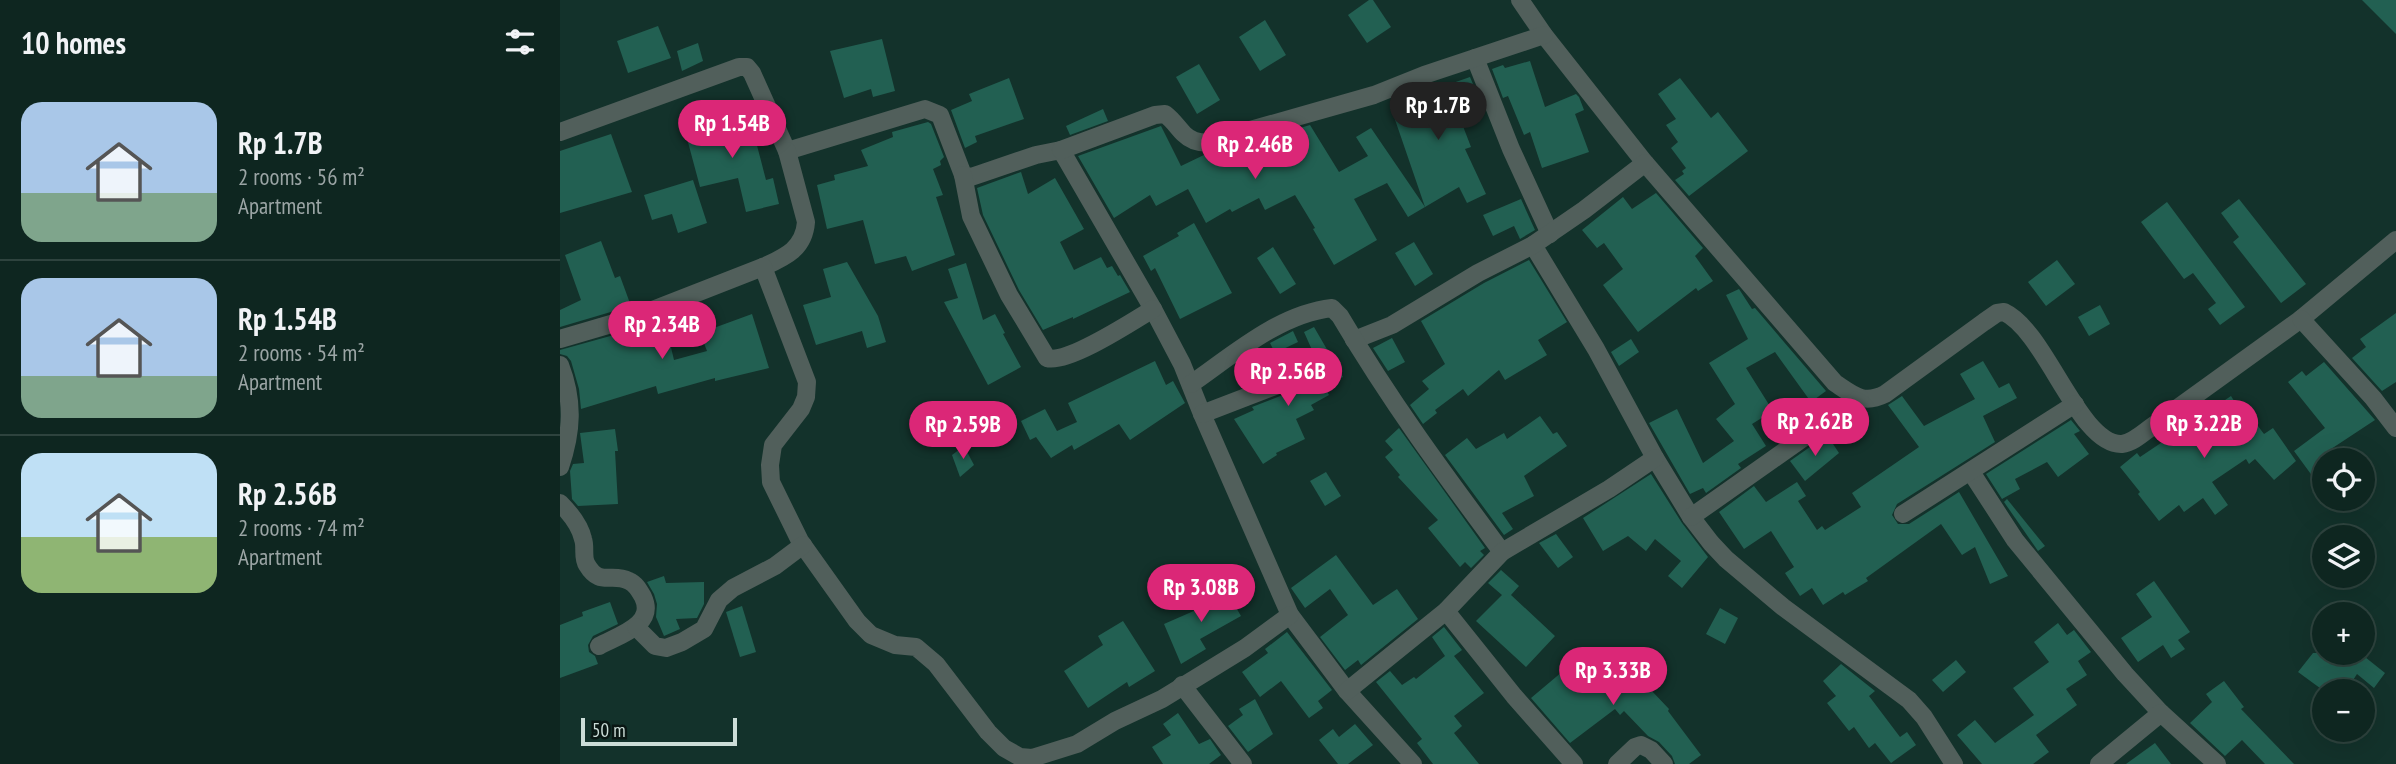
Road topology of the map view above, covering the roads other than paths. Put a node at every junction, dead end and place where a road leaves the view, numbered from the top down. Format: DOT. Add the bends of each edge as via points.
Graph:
graph roads {
  1 [pos="1520,0"];
  2 [pos="1544,35"];
  3 [pos="1475,58"];
  4 [pos="560,132"];
  5 [pos="1061,150"];
  6 [pos="787,151"];
  7 [pos="1645,163"];
  8 [pos="963,175"];
  9 [pos="1550,234"];
  10 [pos="2396,240"];
  11 [pos="1533,245"];
  12 [pos="763,267"];
  13 [pos="1153,309"];
  14 [pos="2301,319"];
  15 [pos="560,340"];
  16 [pos="1354,340"];
  17 [pos="560,365"];
  18 [pos="1311,369"];
  19 [pos="1191,384"];
  20 [pos="1860,398"];
  21 [pos="2075,404"];
  22 [pos="1202,414"];
  23 [pos="2396,428"];
  24 [pos="1655,458"];
  25 [pos="560,467"];
  26 [pos="1972,472"];
  27 [pos="560,503"];
  28 [pos="1903,514"];
  29 [pos="1691,517"];
  30 [pos="803,545"];
  31 [pos="1502,552"];
  32 [pos="1446,611"];
  33 [pos="1290,615"];
  34 [pos="636,627"];
  35 [pos="600,646"];
  36 [pos="1182,685"];
  37 [pos="1347,691"];
  38 [pos="2161,712"];
  39 [pos="1243,764"];
  40 [pos="1413,764"];
  41 [pos="1574,764"];
  42 [pos="1617,764"];
  43 [pos="1664,764"];
  44 [pos="1954,764"];
  45 [pos="2099,764"];
  46 [pos="2217,764"];
  1 -- 2 [label="street"];
  2 -- 3 [label="street"];
  2 -- 7 [label="street"];
  3 -- 5 [label="street" via="1374,95 1211,142 1186,137 1165,114"];
  3 -- 9 [label="street"];
  4 -- 6 [label="street" via="747,67"];
  5 -- 8 [label="street" via="971,177"];
  5 -- 13 [label="street"];
  6 -- 8 [label="street" via="925,109 940,114"];
  6 -- 12 [label="street" via="805,233 792,252"];
  7 -- 9 [label="street"];
  7 -- 20 [label="street" via="1835,383"];
  8 -- 13 [label="street" via="977,228 1009,295 1047,358 1056,360 1100,340"];
  9 -- 11 [label="street"];
  10 -- 14 [label="street"];
  11 -- 16 [label="street" via="1392,325"];
  11 -- 24 [label="street" via="1597,349"];
  12 -- 15 [label="street" via="635,317"];
  12 -- 30 [label="street" via="807,382 801,409 773,445 770,465 771,482"];
  13 -- 19 [label="street"];
  14 -- 21 [label="street" via="2131,442 2102,437"];
  14 -- 23 [label="street"];
  16 -- 19 [label="street" via="1336,311 1323,309 1295,317 1254,340"];
  16 -- 31 [label="street" via="1423,447"];
  17 -- 25 [label="street" via="571,419"];
  18 -- 22 [label="street"];
  19 -- 22 [label="street"];
  20 -- 21 [label="street" via="1885,394 1997,313 2004,313 2038,345"];
  20 -- 29 [label="street"];
  21 -- 26 [label="street"];
  22 -- 33 [label="street"];
  24 -- 29 [label="street"];
  24 -- 31 [label="street"];
  26 -- 28 [label="street"];
  26 -- 38 [label="street" via="2015,540"];
  27 -- 34 [label="street" via="577,523 584,560 591,570 598,577 623,579 637,586 647,608"];
  29 -- 44 [label="street" via="1747,578 1909,700"];
  30 -- 34 [label="street" via="733,588 719,600 704,629 682,642 666,648 655,646"];
  30 -- 36 [label="street" via="871,635 916,647 936,664 988,732 1020,757 1032,758 1077,744"];
  31 -- 32 [label="street"];
  32 -- 37 [label="street"];
  32 -- 41 [label="street"];
  33 -- 36 [label="street"];
  33 -- 37 [label="street"];
  34 -- 35 [label="street"];
  36 -- 39 [label="street"];
  37 -- 40 [label="street"];
  38 -- 45 [label="street"];
  38 -- 46 [label="street"];
  42 -- 43 [label="street" via="1641,745"];
}
